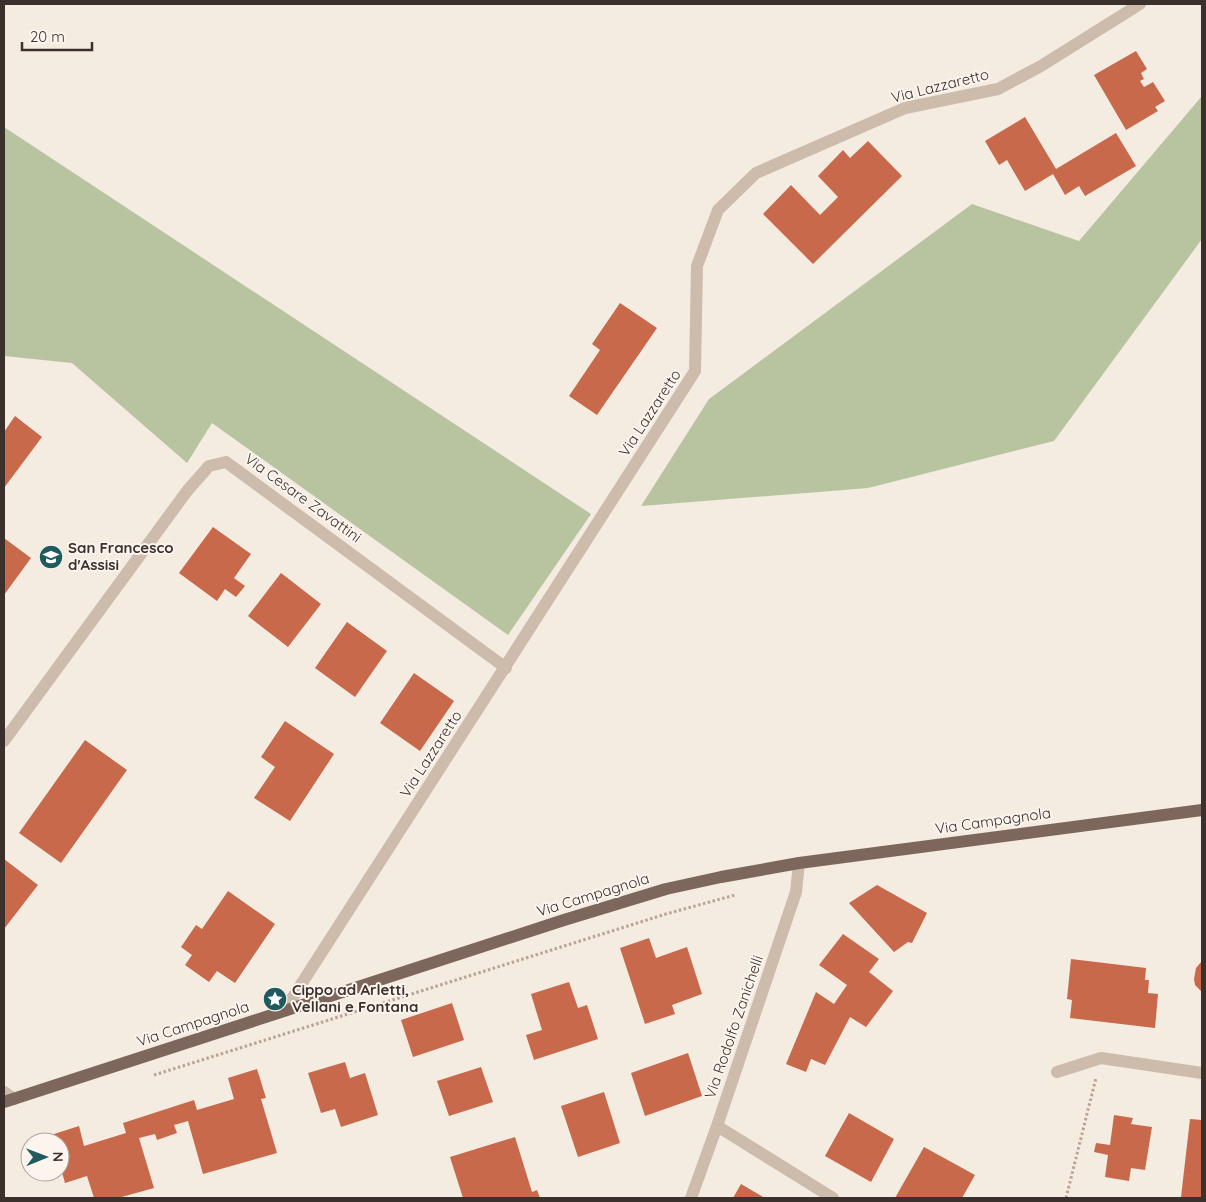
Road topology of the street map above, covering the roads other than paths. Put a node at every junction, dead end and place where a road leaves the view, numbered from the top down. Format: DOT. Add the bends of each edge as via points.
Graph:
graph roads {
  1 [pos="1140,4"];
  2 [pos="506,668"];
  3 [pos="4,741"];
  4 [pos="1202,810"];
  5 [pos="799,863"];
  6 [pos="284,1011"];
  7 [pos="1057,1072"];
  8 [pos="1202,1073"];
  9 [pos="7,1098"];
  10 [pos="717,1126"];
  11 [pos="691,1198"];
  12 [pos="833,1198"];
  1 -- 2 [label="street, Via Lazzaretto" via="998,89 905,108 756,174 718,210 697,266 695,372"];
  2 -- 3 [label="street, Via Cesare Zavattini" via="226,462 208,466 187,492"];
  2 -- 6 [label="street, Via Lazzaretto"];
  4 -- 5 [label="main road, Via Campagnola"];
  5 -- 6 [label="main road, Via Campagnola" via="666,889"];
  5 -- 10 [label="street, Via Rodolfo Zanichelli" via="796,892"];
  6 -- 9 [label="main road, Via Campagnola"];
  7 -- 8 [label="street" via="1101,1058"];
  10 -- 11 [label="street, Via Rodolfo Zanichelli"];
  10 -- 12 [label="street"];
}
